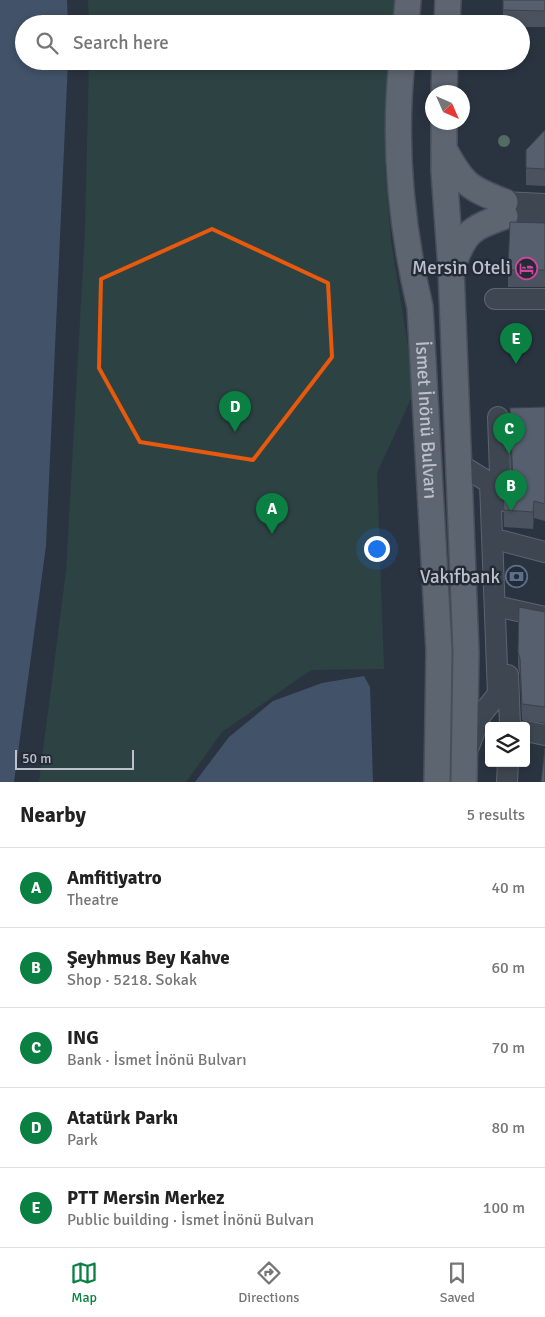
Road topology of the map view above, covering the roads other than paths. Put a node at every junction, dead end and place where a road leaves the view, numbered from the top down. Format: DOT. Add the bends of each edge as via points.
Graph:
graph roads {
  1 [pos="408,0"];
  2 [pos="448,0"];
  3 [pos="407,15"];
  4 [pos="447,15"];
  5 [pos="401,70"];
  6 [pos="445,70"];
  7 [pos="444,85"];
  8 [pos="444,130"];
  9 [pos="444,148"];
  10 [pos="545,204"];
  11 [pos="505,209"];
  12 [pos="545,219"];
  13 [pos="451,268"];
  14 [pos="495,299"];
  15 [pos="545,299"];
  16 [pos="498,417"];
  17 [pos="459,464"];
  18 [pos="503,541"];
  19 [pos="545,552"];
  20 [pos="505,608"];
  21 [pos="545,617"];
  22 [pos="510,722"];
  23 [pos="530,732"];
  24 [pos="545,735"];
  25 [pos="508,767"];
  26 [pos="464,770"];
  27 [pos="437,782"];
  28 [pos="507,782"];
  1 -- 3 [label="main road"];
  2 -- 4 [label="main road"];
  5 -- 27 [label="main road, İsmet İnönü Bulvarı" via="397,104 398,149 409,258 420,307 439,650"];
  6 -- 7 [label="main road"];
  8 -- 9 [label="main road, İsmet İnönü Bulvarı"];
  9 -- 11 [label="main road" via="458,176"];
  9 -- 13 [label="main road, İsmet İnönü Bulvarı"];
  10 -- 11 [label="street"];
  11 -- 12 [label="street"];
  11 -- 13 [label="main road" via="476,226 462,242"];
  13 -- 17 [label="main road, İsmet İnönü Bulvarı"];
  14 -- 15 [label="street"];
  16 -- 18 [label="street"];
  17 -- 26 [label="main road, İsmet İnönü Bulvarı" via="466,652"];
  17 -- 26 [label="street" via="490,483 498,694 481,715"];
  18 -- 19 [label="street"];
  18 -- 20 [label="street"];
  20 -- 21 [label="street"];
  20 -- 22 [label="street"];
  23 -- 24 [label="street"];
  25 -- 28 [label="street"];
}
